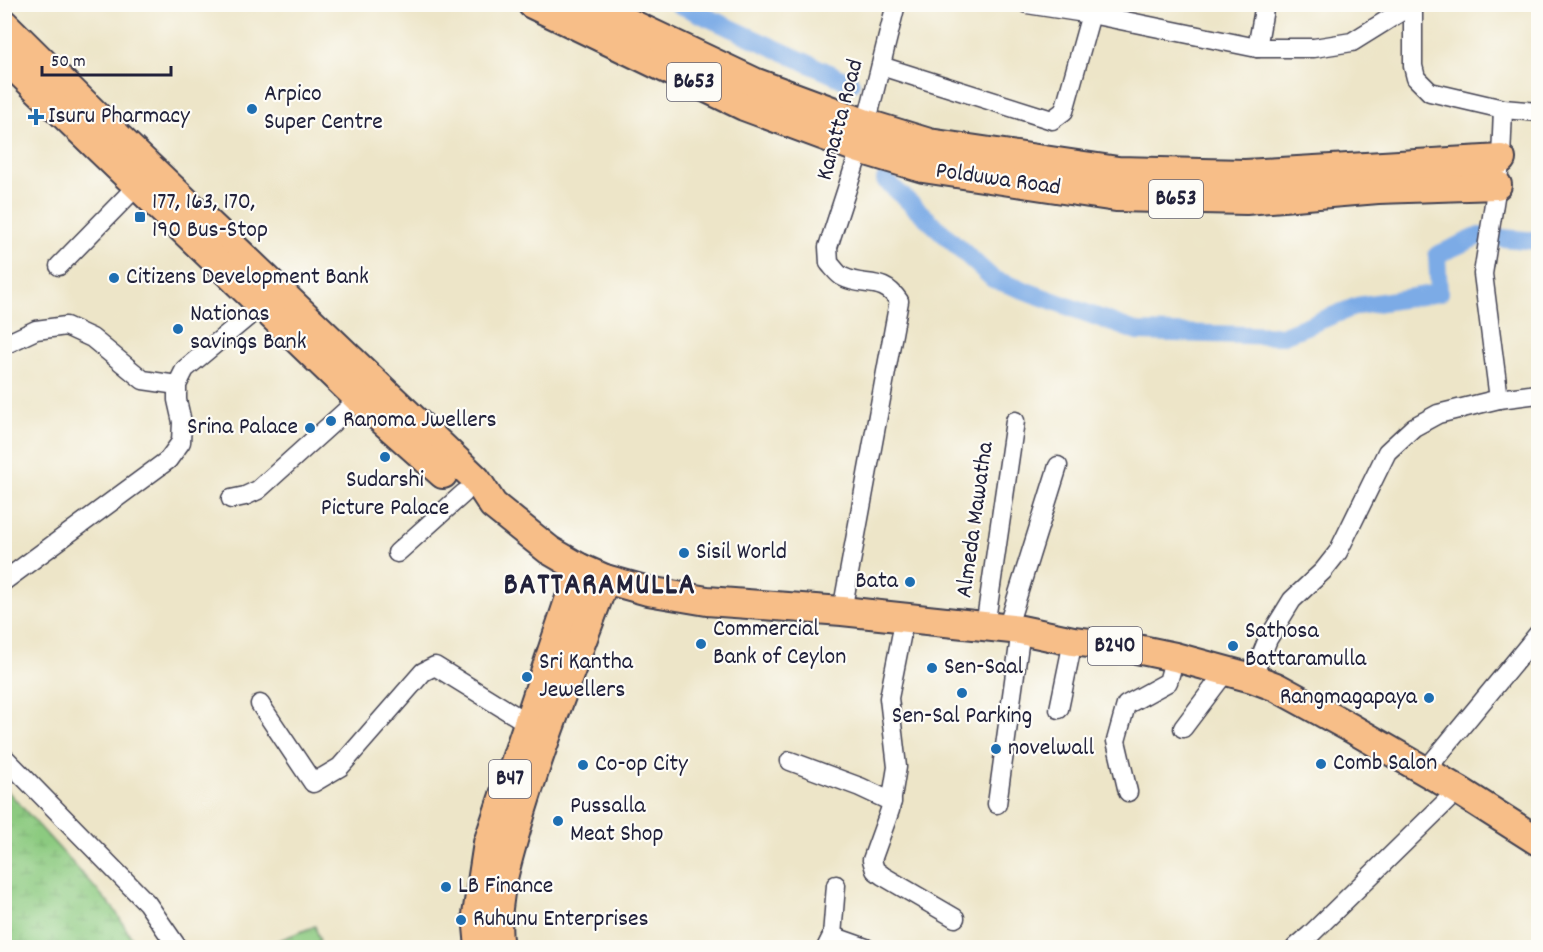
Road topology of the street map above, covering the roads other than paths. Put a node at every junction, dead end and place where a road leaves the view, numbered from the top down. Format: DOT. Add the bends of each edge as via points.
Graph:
graph roads {
  1 [pos="532,4"];
  2 [pos="589,4"];
  3 [pos="896,4"];
  4 [pos="1027,4"];
  5 [pos="1265,4"];
  6 [pos="1413,4"];
  7 [pos="1091,14"];
  8 [pos="4,24"];
  9 [pos="1257,48"];
  10 [pos="4,57"];
  11 [pos="881,66"];
  12 [pos="1537,106"];
  13 [pos="1503,109"];
  14 [pos="864,136"];
  15 [pos="1499,172"];
  16 [pos="137,186"];
  17 [pos="59,266"];
  18 [pos="270,297"];
  19 [pos="4,345"];
  20 [pos="177,385"];
  21 [pos="1539,394"];
  22 [pos="359,399"];
  23 [pos="1499,399"];
  24 [pos="1015,421"];
  25 [pos="1058,466"];
  26 [pos="464,493"];
  27 [pos="231,499"];
  28 [pos="493,504"];
  29 [pos="549,550"];
  30 [pos="397,552"];
  31 [pos="593,574"];
  32 [pos="4,581"];
  33 [pos="648,591"];
  34 [pos="842,611"];
  35 [pos="905,617"];
  36 [pos="577,618"];
  37 [pos="1004,629"];
  38 [pos="1539,634"];
  39 [pos="1073,641"];
  40 [pos="1175,657"];
  41 [pos="1239,674"];
  42 [pos="260,704"];
  43 [pos="1059,709"];
  44 [pos="1183,728"];
  45 [pos="538,729"];
  46 [pos="4,757"];
  47 [pos="790,761"];
  48 [pos="1425,771"];
  49 [pos="1458,790"];
  50 [pos="1128,792"];
  51 [pos="892,802"];
  52 [pos="997,804"];
  53 [pos="1538,840"];
  54 [pos="836,885"];
  55 [pos="955,918"];
  56 [pos="829,942"];
  57 [pos="178,948"];
  58 [pos="480,948"];
  59 [pos="499,948"];
  60 [pos="866,948"];
  61 [pos="1294,948"];
  1 -- 14 [label="main road, Polduwa Road / B653" via="744,106"];
  2 -- 14 [label="main road, Polduwa Road / B653"];
  3 -- 11 [label="street, Kanatta Road"];
  4 -- 7 [label="street"];
  5 -- 9 [label="street"];
  6 -- 9 [label="street" via="1352,42 1314,48"];
  6 -- 13 [label="street" via="1416,78 1430,92"];
  7 -- 9 [label="street"];
  7 -- 11 [label="street" via="1064,111 1052,120"];
  8 -- 18 [label="main road, B240"];
  10 -- 16 [label="main road, B240"];
  11 -- 14 [label="street, Kanatta Road"];
  12 -- 13 [label="street"];
  13 -- 15 [label="street"];
  14 -- 15 [label="main road, Polduwa Road / B653" via="923,168 1116,197 1246,200 1378,189"];
  14 -- 34 [label="street, Kanatta Road" via="828,247 829,263 842,277 879,285 893,291 899,301"];
  15 -- 23 [label="street" via="1484,274"];
  16 -- 17 [label="street"];
  16 -- 18 [label="main road, B240"];
  18 -- 20 [label="street" via="185,369"];
  18 -- 22 [label="main road, B240"];
  18 -- 28 [label="main road, B240" via="476,479"];
  19 -- 20 [label="street" via="36,330 66,326 92,338 142,380"];
  20 -- 32 [label="street" via="181,442 168,460"];
  21 -- 23 [label="street"];
  22 -- 26 [label="main road, B240"];
  22 -- 27 [label="street" via="258,490"];
  23 -- 41 [label="street" via="1438,414 1414,427 1387,452 1338,552 1292,600 1268,639"];
  24 -- 37 [label="street, Almeda Mawatha"];
  25 -- 37 [label="street"];
  26 -- 28 [label="main road, B240"];
  26 -- 30 [label="street"];
  28 -- 29 [label="main road, B240"];
  29 -- 31 [label="main road, B240"];
  29 -- 36 [label="main road, B47"];
  31 -- 33 [label="main road, B240"];
  31 -- 36 [label="main road, B47"];
  33 -- 34 [label="main road, B240" via="707,601"];
  33 -- 36 [label="main road"];
  34 -- 35 [label="main road, B240"];
  35 -- 37 [label="main road, B240"];
  35 -- 51 [label="street" via="889,698 897,767"];
  36 -- 45 [label="main road, B47"];
  37 -- 39 [label="main road, B240"];
  37 -- 52 [label="street"];
  38 -- 48 [label="street"];
  39 -- 40 [label="main road, B240"];
  39 -- 43 [label="street"];
  40 -- 41 [label="main road, B240"];
  40 -- 50 [label="street" via="1168,682 1126,705 1116,741"];
  41 -- 44 [label="street"];
  41 -- 48 [label="main road, B240" via="1276,687"];
  42 -- 45 [label="street" via="314,783 340,767 423,672 435,666"];
  45 -- 58 [label="main road, B47" via="488,843 477,915"];
  45 -- 59 [label="main road, B47" via="529,783 500,885"];
  46 -- 57 [label="street" via="147,903"];
  47 -- 51 [label="street"];
  48 -- 49 [label="main road, B240"];
  49 -- 53 [label="main road, B240"];
  49 -- 61 [label="street"];
  51 -- 55 [label="street" via="872,860 875,870"];
  54 -- 56 [label="street"];
  56 -- 60 [label="street"];
}
